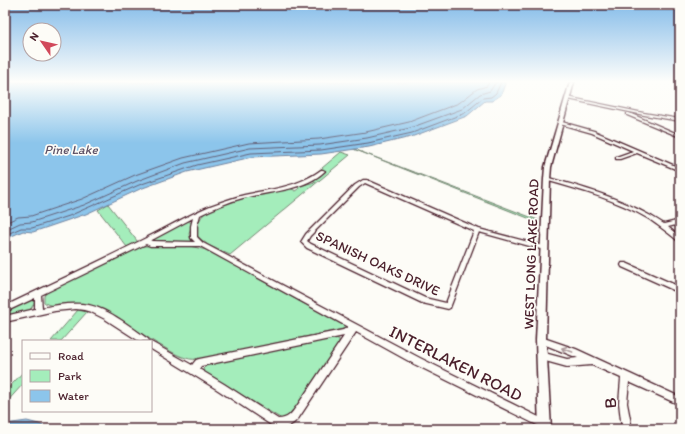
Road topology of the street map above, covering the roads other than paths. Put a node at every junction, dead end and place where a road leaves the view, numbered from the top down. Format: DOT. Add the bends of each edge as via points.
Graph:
graph roads {
  1 [pos="567,102"];
  2 [pos="587,102"];
  3 [pos="616,109"];
  4 [pos="652,115"];
  5 [pos="680,120"];
  6 [pos="647,122"];
  7 [pos="561,123"];
  8 [pos="680,136"];
  9 [pos="637,151"];
  10 [pos="618,158"];
  11 [pos="680,170"];
  12 [pos="322,171"];
  13 [pos="547,179"];
  14 [pos="197,215"];
  15 [pos="680,222"];
  16 [pos="663,226"];
  17 [pos="477,230"];
  18 [pos="680,240"];
  19 [pos="146,241"];
  20 [pos="201,244"];
  21 [pos="544,248"];
  22 [pos="624,265"];
  23 [pos="680,290"];
  24 [pos="38,294"];
  25 [pos="5,310"];
  26 [pos="39,311"];
  27 [pos="5,319"];
  28 [pos="355,327"];
  29 [pos="143,340"];
  30 [pos="541,340"];
  31 [pos="152,346"];
  32 [pos="541,356"];
  33 [pos="593,361"];
  34 [pos="192,370"];
  35 [pos="625,376"];
  36 [pos="680,401"];
  37 [pos="544,427"];
  38 [pos="627,429"];
  1 -- 7 [label="main road, WEST LONG LAKE ROAD"];
  2 -- 3 [label="street"];
  3 -- 4 [label="street"];
  3 -- 6 [label="street"];
  4 -- 5 [label="street"];
  4 -- 6 [label="street"];
  6 -- 8 [label="street"];
  7 -- 9 [label="street" via="593,132"];
  7 -- 13 [label="main road, WEST LONG LAKE ROAD"];
  9 -- 10 [label="street"];
  9 -- 11 [label="street"];
  12 -- 14 [label="street" via="309,181 233,199"];
  13 -- 16 [label="street" via="607,197"];
  13 -- 21 [label="main road, WEST LONG LAKE ROAD"];
  14 -- 19 [label="street"];
  14 -- 20 [label="street" via="194,238"];
  15 -- 16 [label="street"];
  16 -- 18 [label="street"];
  17 -- 17 [label="street, SPANISH OAKS DRIVE" via="365,181 304,242 424,300 448,306"];
  17 -- 21 [label="street, SPANISH OAKS DRIVE"];
  19 -- 20 [label="street" via="150,244"];
  19 -- 24 [label="street"];
  20 -- 28 [label="street, INTERLAKEN ROAD"];
  21 -- 30 [label="main road, WEST LONG LAKE ROAD"];
  22 -- 23 [label="street"];
  24 -- 25 [label="street"];
  24 -- 26 [label="street"];
  26 -- 27 [label="street"];
  26 -- 29 [label="street" via="86,308"];
  28 -- 34 [label="street" via="344,332 199,363"];
  28 -- 34 [label="street" via="293,420 286,424 277,424"];
  28 -- 37 [label="street, INTERLAKEN ROAD"];
  30 -- 32 [label="main road, WEST LONG LAKE ROAD"];
  33 -- 30 [label="street, one-way"];
  31 -- 34 [label="street"];
  32 -- 33 [label="street" via="567,363"];
  32 -- 37 [label="main road, WEST LONG LAKE ROAD"];
  33 -- 35 [label="street"];
  35 -- 36 [label="street"];
  35 -- 38 [label="street, B" via="624,403"];
}
